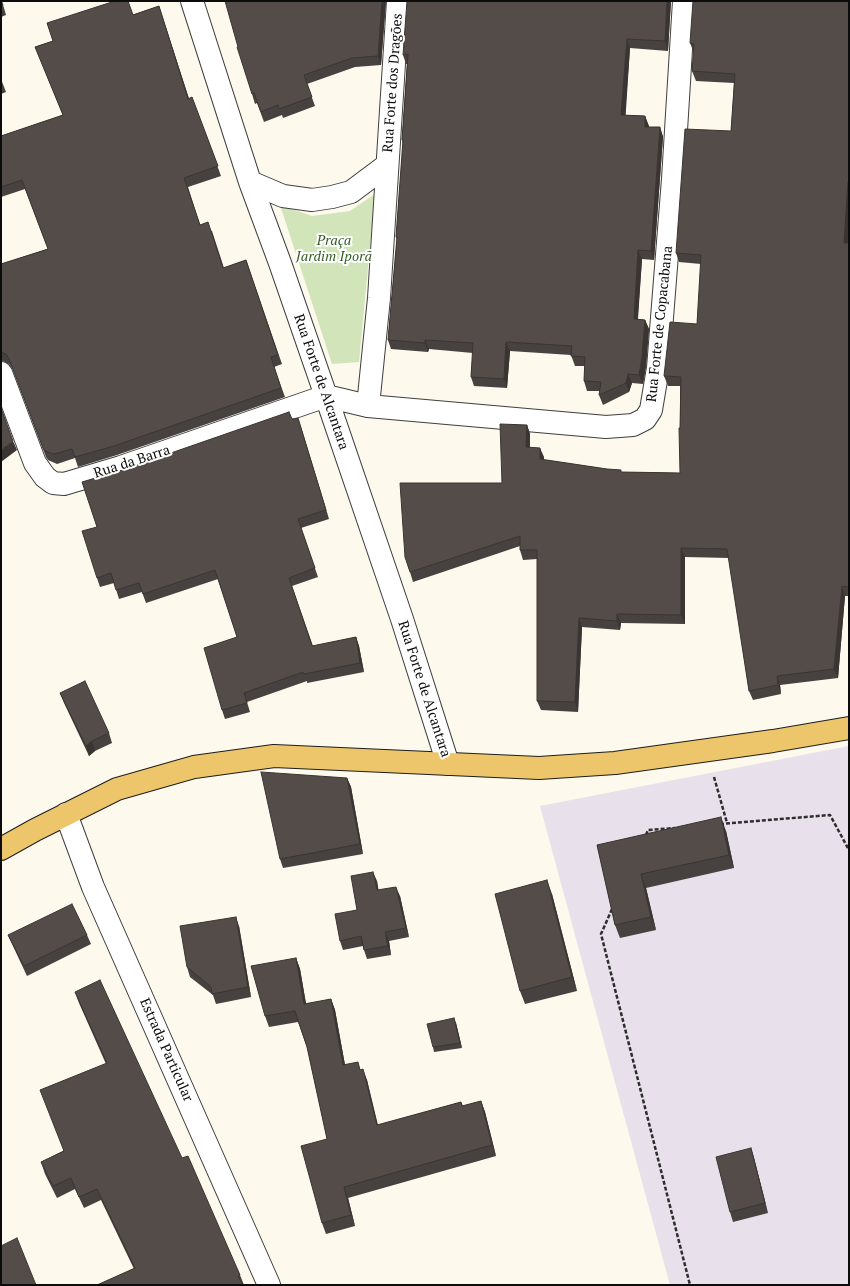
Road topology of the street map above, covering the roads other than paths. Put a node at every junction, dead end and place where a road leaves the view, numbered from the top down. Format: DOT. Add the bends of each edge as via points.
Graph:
graph roads {
  1 [pos="192,1"];
  2 [pos="398,1"];
  3 [pos="684,1"];
  4 [pos="387,164"];
  5 [pos="250,182"];
  6 [pos="1,373"];
  7 [pos="326,396"];
  8 [pos="368,406"];
  9 [pos="849,728"];
  10 [pos="448,764"];
  11 [pos="66,814"];
  12 [pos="1,849"];
  13 [pos="270,1285"];
  1 -- 5 [label="street, Rua Forte de Alcantara"];
  2 -- 4 [label="street, Rua Forte dos Dragões"];
  3 -- 8 [label="street, Rua Forte de Copacabana" via="658,368 650,410 645,419 633,425 606,427"];
  4 -- 5 [label="street, Rua Forte dos Dragões" via="351,192 312,200 283,196"];
  4 -- 8 [label="street, Rua Forte dos Dragões" via="379,298"];
  5 -- 7 [label="street, Rua Forte de Alcantara"];
  6 -- 7 [label="street, Rua da Barra" via="34,463 53,483 64,484 121,467"];
  7 -- 8 [label="street, Rua Forte de Copacabana"];
  7 -- 10 [label="street, Rua Forte de Alcantara"];
  9 -- 10 [label="main road" via="614,763 546,767"];
  10 -- 11 [label="main road" via="274,756 194,767 117,789"];
  11 -- 12 [label="main road"];
  11 -- 13 [label="street, Estrada Particular" via="93,887"];
}
